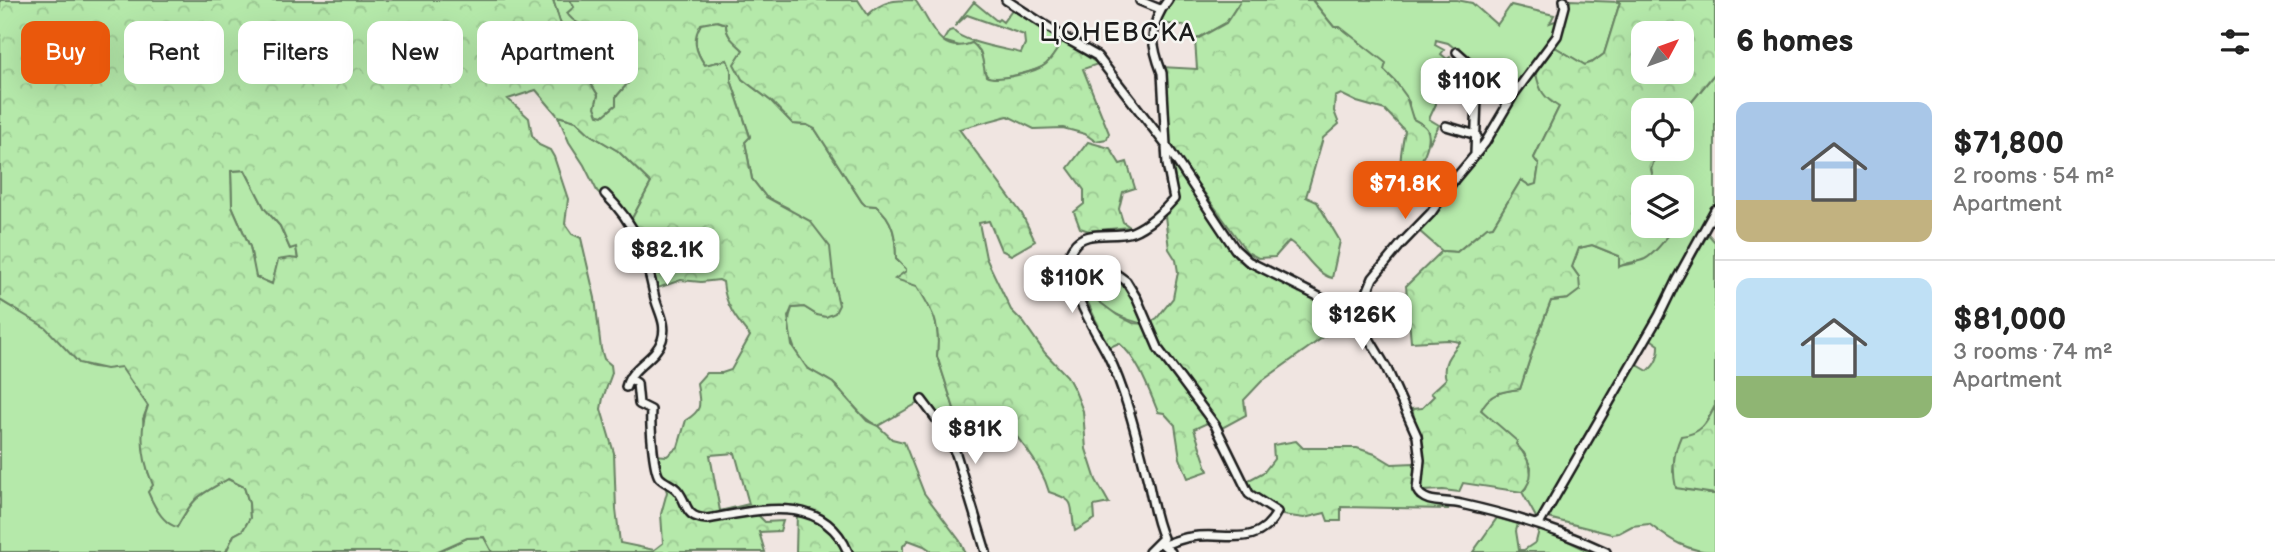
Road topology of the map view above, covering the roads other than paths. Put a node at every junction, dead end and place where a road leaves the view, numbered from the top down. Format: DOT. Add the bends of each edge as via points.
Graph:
graph roads {
  1 [pos="1006,0"];
  2 [pos="1168,0"];
  3 [pos="1564,0"];
  4 [pos="1140,1"];
  5 [pos="1160,9"];
  6 [pos="1457,52"];
  7 [pos="1484,78"];
  8 [pos="1456,84"];
  9 [pos="1474,84"];
  10 [pos="1506,108"];
  11 [pos="1446,126"];
  12 [pos="1477,137"];
  13 [pos="1166,145"];
  14 [pos="1475,155"];
  15 [pos="605,194"];
  16 [pos="1715,210"];
  17 [pos="1068,262"];
  18 [pos="1355,315"];
  19 [pos="629,378"];
  20 [pos="626,387"];
  21 [pos="922,400"];
  22 [pos="1536,523"];
  23 [pos="1162,543"];
  24 [pos="848,552"];
  25 [pos="986,552"];
  26 [pos="1149,552"];
  27 [pos="1171,552"];
  28 [pos="1606,552"];
  1 -- 13 [label="street" via="1097,56"];
  2 -- 5 [label="street"];
  3 -- 10 [label="street" via="1557,36"];
  4 -- 5 [label="street"];
  5 -- 13 [label="street" via="1153,34 1162,74"];
  6 -- 7 [label="street"];
  7 -- 9 [label="street"];
  7 -- 10 [label="street" via="1500,91"];
  8 -- 9 [label="street"];
  9 -- 12 [label="street"];
  10 -- 14 [label="street"];
  11 -- 12 [label="street"];
  12 -- 14 [label="street"];
  13 -- 17 [label="street" via="1172,202 1134,231 1078,241"];
  13 -- 18 [label="street" via="1235,249 1248,261"];
  14 -- 18 [label="street" via="1373,278"];
  15 -- 19 [label="street" via="639,240 664,322 658,349"];
  16 -- 22 [label="street" via="1607,407"];
  17 -- 23 [label="street" via="1073,284 1123,393"];
  17 -- 23 [label="street" via="1103,268 1126,281 1159,350 1219,432 1249,494 1277,512 1257,533"];
  18 -- 22 [label="street" via="1386,367 1417,436 1419,495"];
  19 -- 20 [label="street"];
  19 -- 24 [label="street" via="637,383 639,404 651,410 658,474 677,489 691,514 707,519 792,509 825,522"];
  21 -- 25 [label="street" via="956,454"];
  22 -- 28 [label="street"];
  23 -- 26 [label="street"];
  23 -- 27 [label="street"];
}
